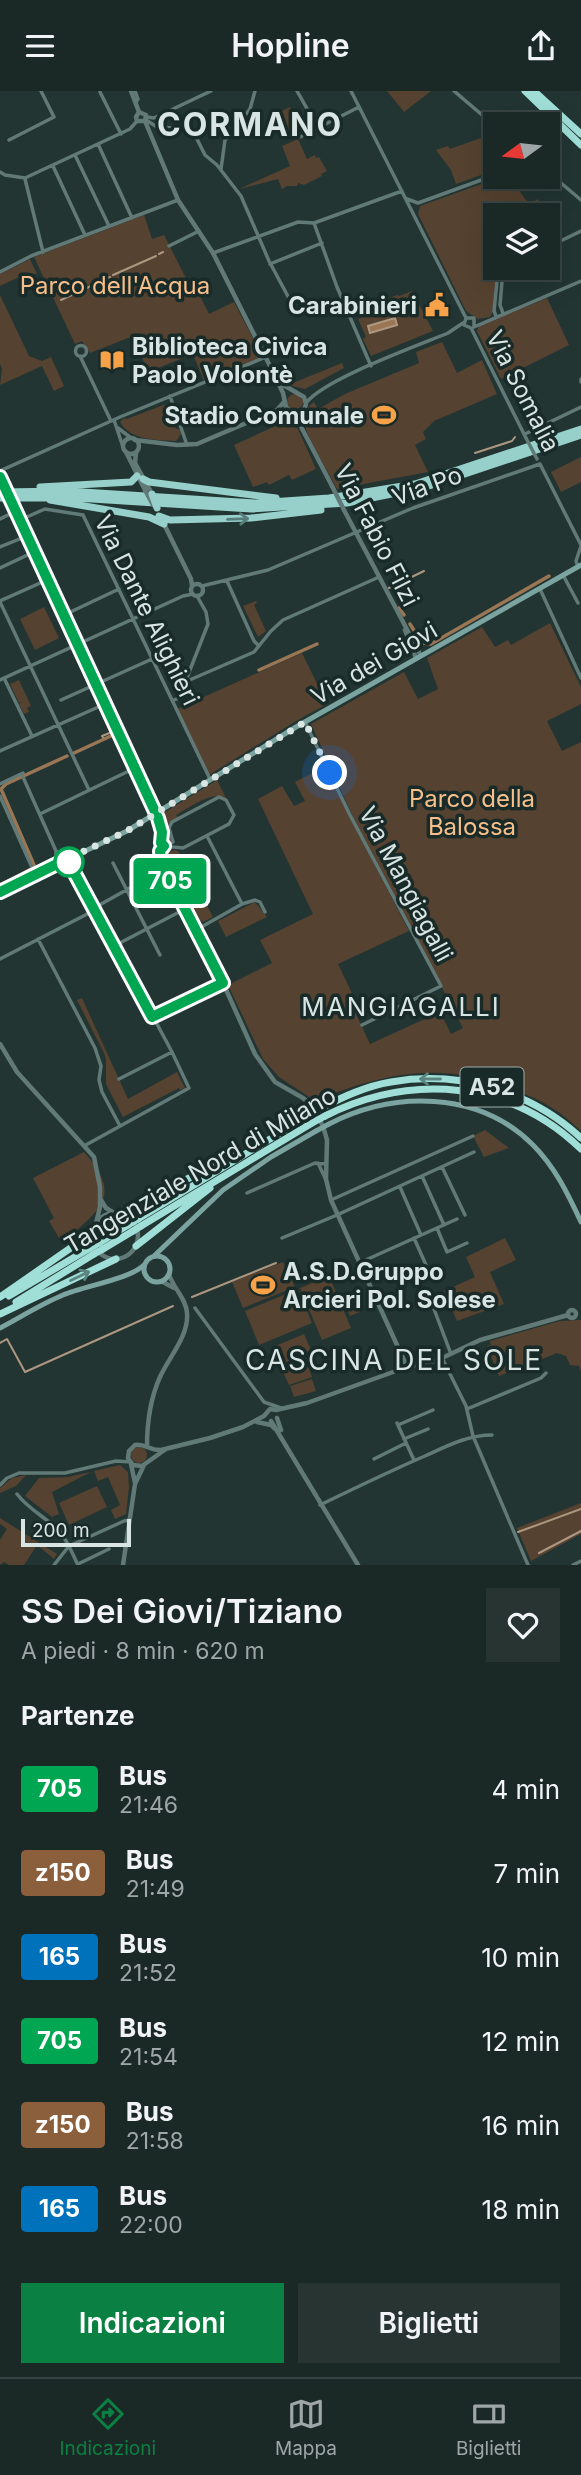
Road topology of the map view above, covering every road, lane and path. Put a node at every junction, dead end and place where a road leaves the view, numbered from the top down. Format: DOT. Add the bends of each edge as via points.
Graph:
graph roads {
  1 [pos="41,91"];
  2 [pos="133,91"];
  3 [pos="211,91"];
  4 [pos="256,91"];
  5 [pos="297,91"];
  6 [pos="351,91"];
  7 [pos="454,91"];
  8 [pos="525,91"];
  9 [pos="534,91"];
  10 [pos="100,92"];
  11 [pos="359,107"];
  12 [pos="139,112"];
  13 [pos="483,116"];
  14 [pos="146,119"];
  15 [pos="137,121"];
  16 [pos="318,128"];
  17 [pos="121,134"];
  18 [pos="581,134"];
  19 [pos="300,137"];
  20 [pos="9,140"];
  21 [pos="98,144"];
  22 [pos="581,145"];
  23 [pos="75,155"];
  24 [pos="53,166"];
  25 [pos="0,172"];
  26 [pos="222,172"];
  27 [pos="25,178"];
  28 [pos="483,179"];
  29 [pos="560,182"];
  30 [pos="402,191"];
  31 [pos="405,198"];
  32 [pos="178,200"];
  33 [pos="581,200"];
  34 [pos="418,203"];
  35 [pos="414,215"];
  36 [pos="132,218"];
  37 [pos="314,223"];
  38 [pos="108,226"];
  39 [pos="581,231"];
  40 [pos="199,232"];
  41 [pos="259,235"];
  42 [pos="85,236"];
  43 [pos="560,241"];
  44 [pos="322,243"];
  45 [pos="169,246"];
  46 [pos="43,252"];
  47 [pos="213,253"];
  48 [pos="270,264"];
  49 [pos="0,271"];
  50 [pos="497,280"];
  51 [pos="503,280"];
  52 [pos="581,281"];
  53 [pos="291,302"];
  54 [pos="503,313"];
  55 [pos="496,316"];
  56 [pos="475,319"];
  57 [pos="465,320"];
  58 [pos="482,322"];
  59 [pos="471,328"];
  60 [pos="448,333"];
  61 [pos="80,356"];
  62 [pos="266,358"];
  63 [pos="371,366"];
  64 [pos="277,380"];
  65 [pos="296,391"];
  66 [pos="315,393"];
  67 [pos="302,394"];
  68 [pos="170,396"];
  69 [pos="285,400"];
  70 [pos="304,407"];
  71 [pos="581,407"];
  72 [pos="291,412"];
  73 [pos="112,420"];
  74 [pos="251,422"];
  75 [pos="301,425"];
  76 [pos="116,426"];
  77 [pos="581,429"];
  78 [pos="581,435"];
  79 [pos="526,436"];
  80 [pos="133,439"];
  81 [pos="154,442"];
  82 [pos="187,445"];
  83 [pos="124,449"];
  84 [pos="137,451"];
  85 [pos="538,461"];
  86 [pos="0,471"];
  87 [pos="0,477"];
  88 [pos="140,477"];
  89 [pos="1,488"];
  90 [pos="149,492"];
  91 [pos="39,497"];
  92 [pos="0,498"];
  93 [pos="297,502"];
  94 [pos="346,506"];
  95 [pos="16,512"];
  96 [pos="160,516"];
  97 [pos="0,519"];
  98 [pos="20,520"];
  99 [pos="356,533"];
  100 [pos="27,536"];
  101 [pos="581,546"];
  102 [pos="0,547"];
  103 [pos="34,552"];
  104 [pos="580,566"];
  105 [pos="0,568"];
  106 [pos="563,575"];
  107 [pos="379,577"];
  108 [pos="47,580"];
  109 [pos="227,581"];
  110 [pos="119,589"];
  111 [pos="540,589"];
  112 [pos="197,590"];
  113 [pos="0,601"];
  114 [pos="578,603"];
  115 [pos="64,616"];
  116 [pos="133,618"];
  117 [pos="77,644"];
  118 [pos="259,646"];
  119 [pos="419,657"];
  120 [pos="153,659"];
  121 [pos="30,666"];
  122 [pos="581,678"];
  123 [pos="2,679"];
  124 [pos="96,685"];
  125 [pos="184,685"];
  126 [pos="172,698"];
  127 [pos="61,700"];
  128 [pos="105,704"];
  129 [pos="305,722"];
  130 [pos="58,725"];
  131 [pos="32,737"];
  132 [pos="0,751"];
  133 [pos="135,768"];
  134 [pos="210,779"];
  135 [pos="0,784"];
  136 [pos="89,790"];
  137 [pos="0,796"];
  138 [pos="156,813"];
  139 [pos="40,814"];
  140 [pos="207,835"];
  141 [pos="173,839"];
  142 [pos="164,847"];
  143 [pos="177,848"];
  144 [pos="56,851"];
  145 [pos="65,860"];
  146 [pos="113,863"];
  147 [pos="56,864"];
  148 [pos="164,869"];
  149 [pos="35,874"];
  150 [pos="127,890"];
  151 [pos="0,891"];
  152 [pos="242,904"];
  153 [pos="94,909"];
  154 [pos="185,909"];
  155 [pos="265,912"];
  156 [pos="192,922"];
  157 [pos="204,926"];
  158 [pos="146,929"];
  159 [pos="196,930"];
  160 [pos="38,939"];
  161 [pos="114,946"];
  162 [pos="160,955"];
  163 [pos="0,959"];
  164 [pos="223,983"];
  165 [pos="152,1017"];
  166 [pos="362,1025"];
  167 [pos="0,1044"];
  168 [pos="172,1052"];
  169 [pos="119,1079"];
  170 [pos="323,1112"];
  171 [pos="312,1123"];
  172 [pos="120,1126"];
  173 [pos="275,1135"];
  174 [pos="473,1136"];
  175 [pos="581,1138"];
  176 [pos="84,1146"];
  177 [pos="581,1149"];
  178 [pos="474,1151"];
  179 [pos="318,1163"];
  180 [pos="326,1164"];
  181 [pos="241,1165"];
  182 [pos="442,1167"];
  183 [pos="422,1176"];
  184 [pos="327,1183"];
  185 [pos="400,1187"];
  186 [pos="247,1193"];
  187 [pos="100,1199"];
  188 [pos="331,1200"];
  189 [pos="116,1213"];
  190 [pos="337,1215"];
  191 [pos="465,1215"];
  192 [pos="457,1219"];
  193 [pos="139,1222"];
  194 [pos="581,1222"];
  195 [pos="444,1225"];
  196 [pos="95,1226"];
  197 [pos="437,1228"];
  198 [pos="421,1235"];
  199 [pos="282,1238"];
  200 [pos="415,1238"];
  201 [pos="169,1242"];
  202 [pos="467,1243"];
  203 [pos="136,1246"];
  204 [pos="92,1251"];
  205 [pos="154,1256"];
  206 [pos="116,1259"];
  207 [pos="167,1260"];
  208 [pos="359,1263"];
  209 [pos="144,1265"];
  210 [pos="426,1265"];
  211 [pos="133,1274"];
  212 [pos="169,1274"];
  213 [pos="146,1277"];
  214 [pos="160,1282"];
  215 [pos="174,1288"];
  216 [pos="0,1299"];
  217 [pos="195,1308"];
  218 [pos="434,1309"];
  219 [pos="0,1313"];
  220 [pos="578,1315"];
  221 [pos="0,1328"];
  222 [pos="452,1354"];
  223 [pos="442,1358"];
  224 [pos="407,1367"];
  225 [pos="546,1373"];
  226 [pos="264,1402"];
  227 [pos="290,1408"];
  228 [pos="467,1409"];
  229 [pos="433,1410"];
  230 [pos="271,1415"];
  231 [pos="255,1422"];
  232 [pos="147,1427"];
  233 [pos="428,1429"];
  234 [pos="278,1431"];
  235 [pos="492,1434"];
  236 [pos="473,1436"];
  237 [pos="405,1441"];
  238 [pos="139,1444"];
  239 [pos="286,1444"];
  240 [pos="147,1448"];
  241 [pos="166,1449"];
  242 [pos="128,1453"];
  243 [pos="374,1459"];
  244 [pos="414,1460"];
  245 [pos="116,1461"];
  246 [pos="131,1463"];
  247 [pos="146,1463"];
  248 [pos="135,1484"];
  249 [pos="0,1485"];
  250 [pos="17,1494"];
  251 [pos="320,1505"];
  252 [pos="129,1524"];
  253 [pos="69,1546"];
  254 [pos="109,1549"];
  255 [pos="581,1561"];
  256 [pos="54,1565"];
  257 [pos="78,1565"];
  258 [pos="122,1565"];
  259 [pos="358,1565"];
  260 [pos="528,1565"];
  261 [pos="573,1565"];
  1 -- 20 [label="street" via="54,117"];
  2 -- 12 [label="street"];
  3 -- 14 [label="street"];
  4 -- 26 [label="street" via="244,125 225,140"];
  5 -- 16 [label="street"];
  6 -- 11 [label="street"];
  7 -- 13 [label="street"];
  8 -- 22 [label="highway"];
  9 -- 18 [label="highway"];
  10 -- 17 [label="street"];
  11 -- 16 [label="street"];
  11 -- 30 [label="street"];
  12 -- 14 [label="street" via="145,113"];
  12 -- 15 [label="street"];
  14 -- 15 [label="street"];
  14 -- 26 [label="street" via="157,127 191,129 205,155"];
  14 -- 32 [label="street"];
  15 -- 17 [label="street"];
  16 -- 19 [label="street"];
  17 -- 21 [label="street"];
  21 -- 23 [label="street"];
  21 -- 36 [label="street"];
  23 -- 24 [label="street"];
  23 -- 38 [label="street"];
  24 -- 27 [label="street"];
  24 -- 42 [label="street"];
  25 -- 27 [label="street"];
  26 -- 41 [label="street" via="241,196"];
  27 -- 46 [label="street"];
  28 -- 34 [label="street"];
  29 -- 33 [label="street"];
  30 -- 31 [label="street"];
  30 -- 37 [label="street"];
  31 -- 34 [label="street"];
  31 -- 35 [label="street"];
  32 -- 36 [label="street"];
  32 -- 40 [label="street"];
  34 -- 35 [label="street"];
  35 -- 57 [label="street"];
  36 -- 38 [label="street"];
  37 -- 41 [label="street" via="298,222"];
  37 -- 44 [label="street"];
  38 -- 42 [label="street"];
  39 -- 43 [label="street"];
  40 -- 45 [label="street"];
  40 -- 47 [label="street"];
  41 -- 47 [label="street"];
  41 -- 48 [label="street"];
  42 -- 46 [label="street"];
  44 -- 48 [label="street"];
  44 -- 63 [label="street"];
  46 -- 49 [label="street"];
  47 -- 62 [label="street"];
  48 -- 53 [label="street"];
  50 -- 55 [label="street"];
  51 -- 54 [label="street"];
  52 -- 54 [label="street"];
  54 -- 55 [label="street"];
  55 -- 58 [label="street"];
  56 -- 57 [label="street"];
  56 -- 58 [label="street"];
  56 -- 59 [label="street"];
  57 -- 59 [label="street" via="464,325"];
  57 -- 60 [label="street"];
  58 -- 59 [label="street"];
  59 -- 60 [label="street"];
  59 -- 79 [label="street, Via Somalia"];
  60 -- 63 [label="street"];
  61 -- 73 [label="street"];
  62 -- 64 [label="street"];
  62 -- 68 [label="street"];
  63 -- 66 [label="street"];
  64 -- 65 [label="street"];
  64 -- 69 [label="street"];
  65 -- 67 [label="street"];
  65 -- 69 [label="street"];
  66 -- 67 [label="street"];
  66 -- 70 [label="street"];
  67 -- 70 [label="street"];
  68 -- 73 [label="street"];
  68 -- 82 [label="street"];
  69 -- 72 [label="street"];
  69 -- 74 [label="street" via="279,409"];
  70 -- 72 [label="street"];
  70 -- 75 [label="street"];
  71 -- 79 [label="street"];
  72 -- 74 [label="street"];
  72 -- 75 [label="street, Via Fabio Filzi"];
  73 -- 76 [label="street"];
  73 -- 86 [label="street"];
  74 -- 82 [label="street"];
  75 -- 94 [label="street, Via Fabio Filzi, bridge"];
  76 -- 80 [label="street"];
  76 -- 83 [label="street"];
  77 -- 93 [label="highway" via="415,484"];
  78 -- 94 [label="highway" via="426,487"];
  79 -- 85 [label="street, Via Somalia, bridge"];
  80 -- 81 [label="street"];
  80 -- 83 [label="street" via="124,442"];
  80 -- 84 [label="street"];
  81 -- 82 [label="street"];
  81 -- 84 [label="street"];
  83 -- 84 [label="street" via="131,454"];
  83 -- 88 [label="street"];
  84 -- 88 [label="street"];
  85 -- 99 [label="street, Via Po"];
  85 -- 101 [label="street, Via Somalia"];
  87 -- 89 [label="street"];
  88 -- 89 [label="highway" via="131,482"];
  88 -- 90 [label="street"];
  88 -- 93 [label="highway" via="149,482"];
  89 -- 93 [label="highway"];
  89 -- 95 [label="street, bridge"];
  90 -- 96 [label="highway, bridge"];
  91 -- 92 [label="highway"];
  91 -- 94 [label="highway" via="251,509"];
  91 -- 96 [label="highway"];
  96 -- 94 [label="highway, one-way" via="251,519"];
  94 -- 99 [label="street, Via Fabio Filzi"];
  95 -- 97 [label="street"];
  95 -- 98 [label="street"];
  96 -- 112 [label="street"];
  98 -- 100 [label="street"];
  98 -- 110 [label="street, Via Dante Alighieri" via="45,509 83,515"];
  99 -- 107 [label="street, Via Fabio Filzi"];
  99 -- 109 [label="street, Via Po" via="268,570"];
  100 -- 102 [label="street"];
  100 -- 103 [label="street"];
  101 -- 104 [label="street, Via Somalia" via="576,561"];
  103 -- 105 [label="street"];
  103 -- 108 [label="street"];
  104 -- 106 [label="main road, Via dei Giovi"];
  106 -- 111 [label="main road, Via dei Giovi"];
  106 -- 114 [label="street"];
  107 -- 118 [label="street" via="284,620"];
  107 -- 119 [label="street, Via Fabio Filzi"];
  108 -- 113 [label="street"];
  108 -- 115 [label="street"];
  109 -- 112 [label="street, Via Po"];
  109 -- 118 [label="street"];
  110 -- 115 [label="street"];
  110 -- 116 [label="street, Via Dante Alighieri"];
  111 -- 119 [label="main road, Via dei Giovi"];
  111 -- 122 [label="street"];
  112 -- 116 [label="street, Via Po"];
  112 -- 125 [label="street" via="208,624"];
  113 -- 121 [label="street"];
  115 -- 117 [label="street"];
  116 -- 117 [label="street, Via Po"];
  116 -- 120 [label="street, Via Dante Alighieri"];
  117 -- 121 [label="street, Via Po"];
  117 -- 124 [label="street"];
  118 -- 125 [label="street"];
  119 -- 129 [label="main road, Via dei Giovi"];
  120 -- 124 [label="street"];
  120 -- 126 [label="street, Via Dante Alighieri"];
  121 -- 123 [label="street, Via Po"];
  121 -- 130 [label="street"];
  123 -- 131 [label="street"];
  124 -- 127 [label="street"];
  124 -- 128 [label="street"];
  125 -- 126 [label="street"];
  126 -- 134 [label="street, Via Dante Alighieri"];
  128 -- 130 [label="street"];
  128 -- 133 [label="street"];
  129 -- 134 [label="main road, Via dei Giovi"];
  129 -- 166 [label="street, Via Mangiagalli" via="441,986"];
  130 -- 131 [label="street"];
  130 -- 136 [label="street"];
  131 -- 132 [label="street"];
  133 -- 136 [label="street"];
  133 -- 138 [label="street"];
  134 -- 138 [label="main road, Via dei Giovi"];
  135 -- 139 [label="street" via="23,775"];
  136 -- 139 [label="street"];
  137 -- 149 [label="street"];
  138 -- 142 [label="street"];
  138 -- 145 [label="main road, Via dei Giovi"];
  139 -- 144 [label="street"];
  140 -- 141 [label="street" via="233,818 223,797 172,822"];
  140 -- 143 [label="street"];
  140 -- 152 [label="street"];
  141 -- 142 [label="street"];
  141 -- 143 [label="street"];
  142 -- 143 [label="street"];
  142 -- 148 [label="street" via="160,859"];
  144 -- 145 [label="street"];
  144 -- 147 [label="street"];
  145 -- 147 [label="main road, Via dei Giovi"];
  145 -- 153 [label="street"];
  146 -- 150 [label="street"];
  147 -- 149 [label="main road, Via dei Giovi"];
  148 -- 150 [label="street"];
  148 -- 154 [label="street"];
  149 -- 151 [label="main road, Via dei Giovi"];
  150 -- 153 [label="street"];
  150 -- 158 [label="street"];
  152 -- 155 [label="street" via="257,900"];
  152 -- 157 [label="street"];
  153 -- 160 [label="street"];
  153 -- 161 [label="street"];
  154 -- 156 [label="street"];
  154 -- 158 [label="street"];
  156 -- 157 [label="street"];
  156 -- 159 [label="street"];
  157 -- 159 [label="street"];
  158 -- 161 [label="street"];
  158 -- 162 [label="street"];
  159 -- 164 [label="street"];
  160 -- 163 [label="street"];
  160 -- 172 [label="street" via="95,1048 102,1092"];
  161 -- 165 [label="street"];
  164 -- 165 [label="street"];
  164 -- 180 [label="street" via="268,1075 311,1105 326,1131"];
  165 -- 168 [label="street"];
  167 -- 176 [label="street" via="17,1072"];
  168 -- 169 [label="street"];
  168 -- 172 [label="street" via="189,1088"];
  170 -- 171 [label="highway, Tangenziale Nord di Milano / A52, bridge"];
  175 -- 170 [label="highway, Tangenziale Nord di Milano / A52, one-way" via="555,1117 512,1094 449,1079 389,1082 352,1093"];
  170 -- 177 [label="highway, Tangenziale Nord di Milano / A52" via="393,1091 467,1091 531,1112"];
  171 -- 173 [label="highway, Tangenziale Nord di Milano / A52"];
  171 -- 181 [label="highway, Tangenziale Nord di Milano / A52"];
  171 -- 194 [label="main road, bridge" via="329,1124 362,1109 402,1100 453,1104 481,1112 533,1145 563,1185"];
  171 -- 201 [label="main road" via="232,1183"];
  172 -- 176 [label="street"];
  173 -- 189 [label="highway"];
  173 -- 193 [label="highway, Tangenziale Nord di Milano / A52"];
  174 -- 188 [label="street"];
  176 -- 187 [label="street" via="97,1165"];
  178 -- 182 [label="street"];
  179 -- 180 [label="street"];
  179 -- 184 [label="street"];
  179 -- 186 [label="street"];
  180 -- 184 [label="street"];
  181 -- 193 [label="highway, Tangenziale Nord di Milano / A52"];
  181 -- 203 [label="highway"];
  182 -- 183 [label="street"];
  182 -- 191 [label="street"];
  183 -- 185 [label="street"];
  183 -- 195 [label="street"];
  184 -- 188 [label="street"];
  185 -- 190 [label="street"];
  185 -- 198 [label="street"];
  187 -- 189 [label="street"];
  187 -- 196 [label="street"];
  188 -- 190 [label="street"];
  189 -- 196 [label="street" via="104,1216"];
  189 -- 203 [label="street" via="134,1223"];
  190 -- 199 [label="street"];
  190 -- 208 [label="street"];
  192 -- 195 [label="street"];
  193 -- 204 [label="highway, Tangenziale Nord di Milano / A52, bridge"];
  195 -- 197 [label="street"];
  196 -- 206 [label="street" via="96,1249"];
  196 -- 216 [label="highway"];
  197 -- 198 [label="street"];
  197 -- 202 [label="street" via="447,1252"];
  198 -- 200 [label="street"];
  200 -- 208 [label="street"];
  200 -- 210 [label="street"];
  201 -- 205 [label="main road"];
  201 -- 207 [label="main road"];
  203 -- 206 [label="street" via="126,1257"];
  204 -- 216 [label="highway, Tangenziale Nord di Milano / A52"];
  204 -- 219 [label="highway, Tangenziale Nord di Milano / A52"];
  205 -- 207 [label="main road"];
  205 -- 209 [label="main road"];
  219 -- 206 [label="highway, one-way"];
  207 -- 212 [label="main road"];
  208 -- 224 [label="street"];
  209 -- 211 [label="main road"];
  209 -- 213 [label="main road"];
  211 -- 213 [label="main road"];
  211 -- 221 [label="main road" via="62,1296"];
  212 -- 214 [label="main road"];
  212 -- 215 [label="street"];
  213 -- 214 [label="main road"];
  214 -- 215 [label="street"];
  215 -- 232 [label="street" via="186,1305 186,1324 158,1381"];
  217 -- 226 [label="street"];
  218 -- 222 [label="street"];
  220 -- 222 [label="street" via="480,1340"];
  222 -- 223 [label="street"];
  223 -- 224 [label="street"];
  223 -- 228 [label="street"];
  224 -- 227 [label="street"];
  225 -- 228 [label="street"];
  226 -- 227 [label="street"];
  226 -- 230 [label="street"];
  227 -- 230 [label="street"];
  228 -- 236 [label="street"];
  229 -- 237 [label="street" via="398,1424"];
  230 -- 231 [label="street"];
  230 -- 234 [label="street"];
  230 -- 239 [label="street"];
  231 -- 234 [label="street"];
  231 -- 241 [label="street"];
  232 -- 238 [label="street"];
  232 -- 240 [label="street"];
  233 -- 237 [label="street"];
  234 -- 239 [label="street"];
  235 -- 236 [label="street"];
  236 -- 244 [label="street"];
  236 -- 260 [label="street"];
  237 -- 243 [label="street"];
  237 -- 244 [label="street"];
  238 -- 240 [label="street"];
  238 -- 242 [label="street"];
  239 -- 251 [label="street"];
  240 -- 241 [label="street"];
  240 -- 247 [label="street" via="150,1456"];
  241 -- 247 [label="street"];
  242 -- 245 [label="street"];
  242 -- 246 [label="street"];
  244 -- 251 [label="street"];
  245 -- 246 [label="street"];
  245 -- 249 [label="street" via="65,1473 19,1473"];
  246 -- 247 [label="street"];
  246 -- 248 [label="street"];
  247 -- 248 [label="street"];
  248 -- 252 [label="street"];
  250 -- 253 [label="street" via="57,1529"];
  251 -- 259 [label="street"];
  252 -- 253 [label="street" via="115,1525"];
  252 -- 258 [label="street"];
  253 -- 256 [label="street"];
  253 -- 257 [label="street"];
  254 -- 257 [label="street"];
  255 -- 261 [label="street"];
}
